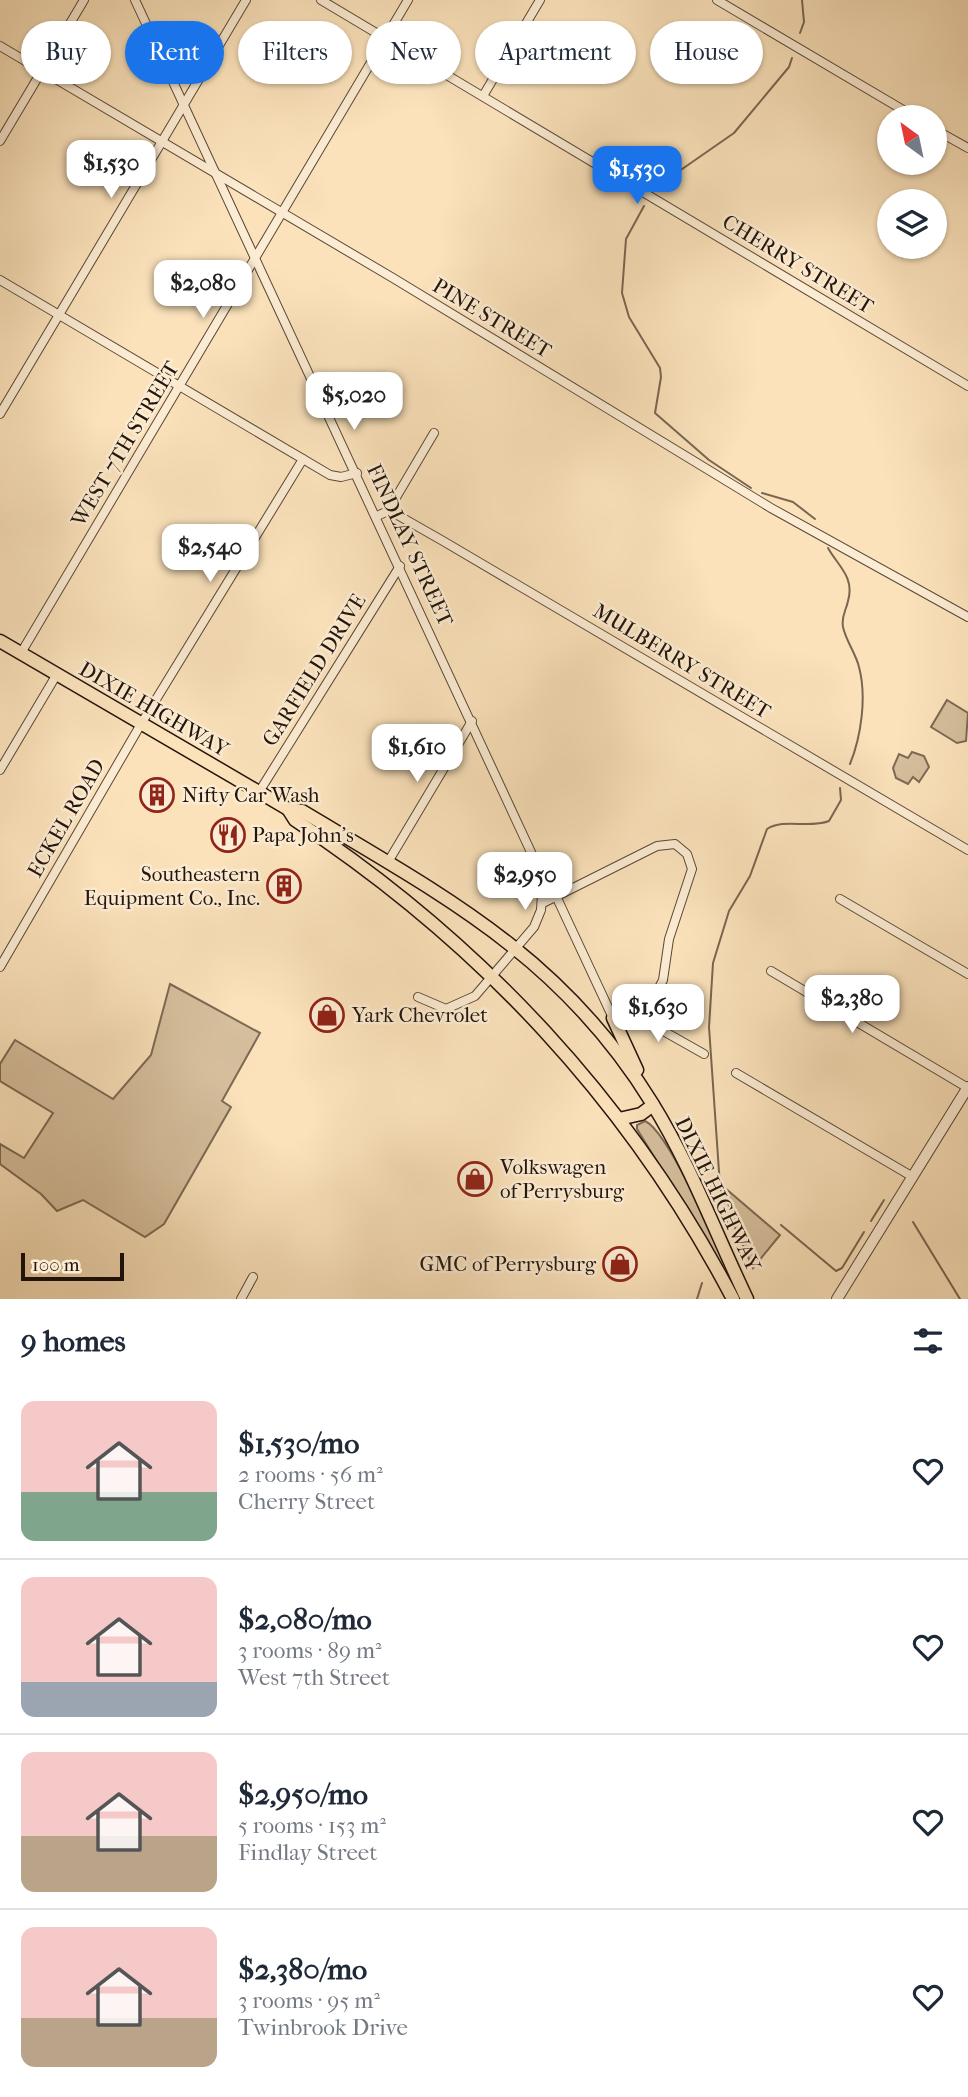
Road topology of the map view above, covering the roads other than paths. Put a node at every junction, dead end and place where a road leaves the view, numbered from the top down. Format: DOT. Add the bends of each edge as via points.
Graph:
graph roads {
  1 [pos="84,0"];
  2 [pos="135,0"];
  3 [pos="246,0"];
  4 [pos="321,0"];
  5 [pos="408,0"];
  6 [pos="540,0"];
  7 [pos="717,0"];
  8 [pos="71,21"];
  9 [pos="395,21"];
  10 [pos="366,27"];
  11 [pos="0,46"];
  12 [pos="21,59"];
  13 [pos="366,71"];
  14 [pos="461,83"];
  15 [pos="33,84"];
  16 [pos="63,84"];
  17 [pos="483,96"];
  18 [pos="185,103"];
  19 [pos="895,105"];
  20 [pos="947,136"];
  21 [pos="0,141"];
  22 [pos="162,142"];
  23 [pos="968,148"];
  24 [pos="217,173"];
  25 [pos="283,213"];
  26 [pos="257,257"];
  27 [pos="0,280"];
  28 [pos="59,315"];
  29 [pos="180,386"];
  30 [pos="968,386"];
  31 [pos="0,414"];
  32 [pos="434,433"];
  33 [pos="303,459"];
  34 [pos="357,473"];
  35 [pos="388,511"];
  36 [pos="377,516"];
  37 [pos="400,566"];
  38 [pos="968,617"];
  39 [pos="0,641"];
  40 [pos="21,653"];
  41 [pos="57,674"];
  42 [pos="472,721"];
  43 [pos="141,724"];
  44 [pos="0,770"];
  45 [pos="258,792"];
  46 [pos="288,809"];
  47 [pos="968,850"];
  48 [pos="388,862"];
  49 [pos="543,878"];
  50 [pos="556,897"];
  51 [pos="840,899"];
  52 [pos="542,903"];
  53 [pos="517,948"];
  54 [pos="0,967"];
  55 [pos="771,971"];
  56 [pos="968,974"];
  57 [pos="494,976"];
  58 [pos="418,996"];
  59 [pos="613,1018"];
  60 [pos="643,1018"];
  61 [pos="704,1054"];
  62 [pos="736,1073"];
  63 [pos="968,1087"];
  64 [pos="653,1105"];
  65 [pos="619,1119"];
  66 [pos="914,1177"];
  67 [pos="717,1269"];
  68 [pos="253,1278"];
  69 [pos="241,1299"];
  70 [pos="733,1299"];
  71 [pos="738,1299"];
  72 [pos="747,1299"];
  73 [pos="837,1299"];
  1 -- 8 [label="street"];
  2 -- 18 [label="street, FINDLAY STREET"];
  3 -- 18 [label="street"];
  4 -- 10 [label="street, CHERRY STREET"];
  5 -- 9 [label="street, WEST 7TH STREET"];
  6 -- 17 [label="street"];
  7 -- 19 [label="street"];
  11 -- 12 [label="street, PINE STREET"];
  13 -- 25 [label="street, WEST 7TH STREET"];
  14 -- 17 [label="street, CHERRY STREET"];
  15 -- 21 [label="street"];
  16 -- 22 [label="street, PINE STREET"];
  17 -- 30 [label="street, CHERRY STREET"];
  18 -- 22 [label="street"];
  18 -- 24 [label="street, FINDLAY STREET"];
  20 -- 23 [label="street"];
  22 -- 24 [label="street, PINE STREET"];
  22 -- 28 [label="street"];
  24 -- 25 [label="street, PINE STREET"];
  24 -- 26 [label="street, FINDLAY STREET"];
  25 -- 26 [label="street, WEST 7TH STREET"];
  25 -- 38 [label="street, PINE STREET" via="771,508"];
  26 -- 29 [label="street, WEST 7TH STREET"];
  26 -- 34 [label="street, FINDLAY STREET"];
  27 -- 28 [label="street"];
  28 -- 29 [label="street"];
  28 -- 31 [label="street"];
  29 -- 33 [label="street"];
  29 -- 40 [label="street, WEST 7TH STREET"];
  32 -- 35 [label="street"];
  33 -- 34 [label="street" via="335,477"];
  33 -- 43 [label="street, ECKEL ROAD"];
  34 -- 36 [label="street, FINDLAY STREET"];
  35 -- 36 [label="street"];
  35 -- 47 [label="street, MULBERRY STREET"];
  36 -- 37 [label="street, FINDLAY STREET"];
  37 -- 42 [label="street, FINDLAY STREET"];
  37 -- 45 [label="street, GARFIELD DRIVE"];
  39 -- 40 [label="main road, DIXIE HIGHWAY"];
  40 -- 41 [label="main road, DIXIE HIGHWAY"];
  41 -- 43 [label="main road, DIXIE HIGHWAY"];
  41 -- 44 [label="street"];
  42 -- 48 [label="street"];
  42 -- 49 [label="street, FINDLAY STREET"];
  43 -- 45 [label="main road, DIXIE HIGHWAY"];
  43 -- 54 [label="street, ECKEL ROAD"];
  45 -- 46 [label="main road, DIXIE HIGHWAY"];
  46 -- 48 [label="main road, DIXIE HIGHWAY" via="302,811"];
  46 -- 57 [label="main road, DIXIE HIGHWAY" via="295,820 417,908"];
  48 -- 53 [label="main road, DIXIE HIGHWAY" via="471,913"];
  49 -- 50 [label="street, FINDLAY STREET"];
  49 -- 52 [label="street, FINDLAY STREET"];
  50 -- 52 [label="street"];
  50 -- 59 [label="street, FINDLAY STREET"];
  50 -- 60 [label="street" via="657,846 675,844 687,854 692,869 669,940 663,980"];
  51 -- 56 [label="street"];
  52 -- 53 [label="street, FINDLAY STREET" via="534,927"];
  53 -- 57 [label="street, FINDLAY STREET"];
  53 -- 64 [label="main road, DIXIE HIGHWAY" via="590,1019"];
  55 -- 63 [label="street"];
  57 -- 58 [label="street, FINDLAY STREET" via="456,1007 437,1007"];
  57 -- 65 [label="main road, DIXIE HIGHWAY" via="555,1040"];
  59 -- 60 [label="street" via="630,1014"];
  59 -- 64 [label="main road"];
  60 -- 61 [label="street"];
  62 -- 66 [label="street"];
  63 -- 66 [label="street"];
  64 -- 65 [label="main road, DIXIE HIGHWAY" via="641,1114"];
  64 -- 72 [label="main road, DIXIE HIGHWAY"];
  65 -- 67 [label="main road, DIXIE HIGHWAY"];
  66 -- 73 [label="street"];
  67 -- 70 [label="main road, DIXIE HIGHWAY"];
  67 -- 71 [label="main road"];
  68 -- 69 [label="street"];
}
